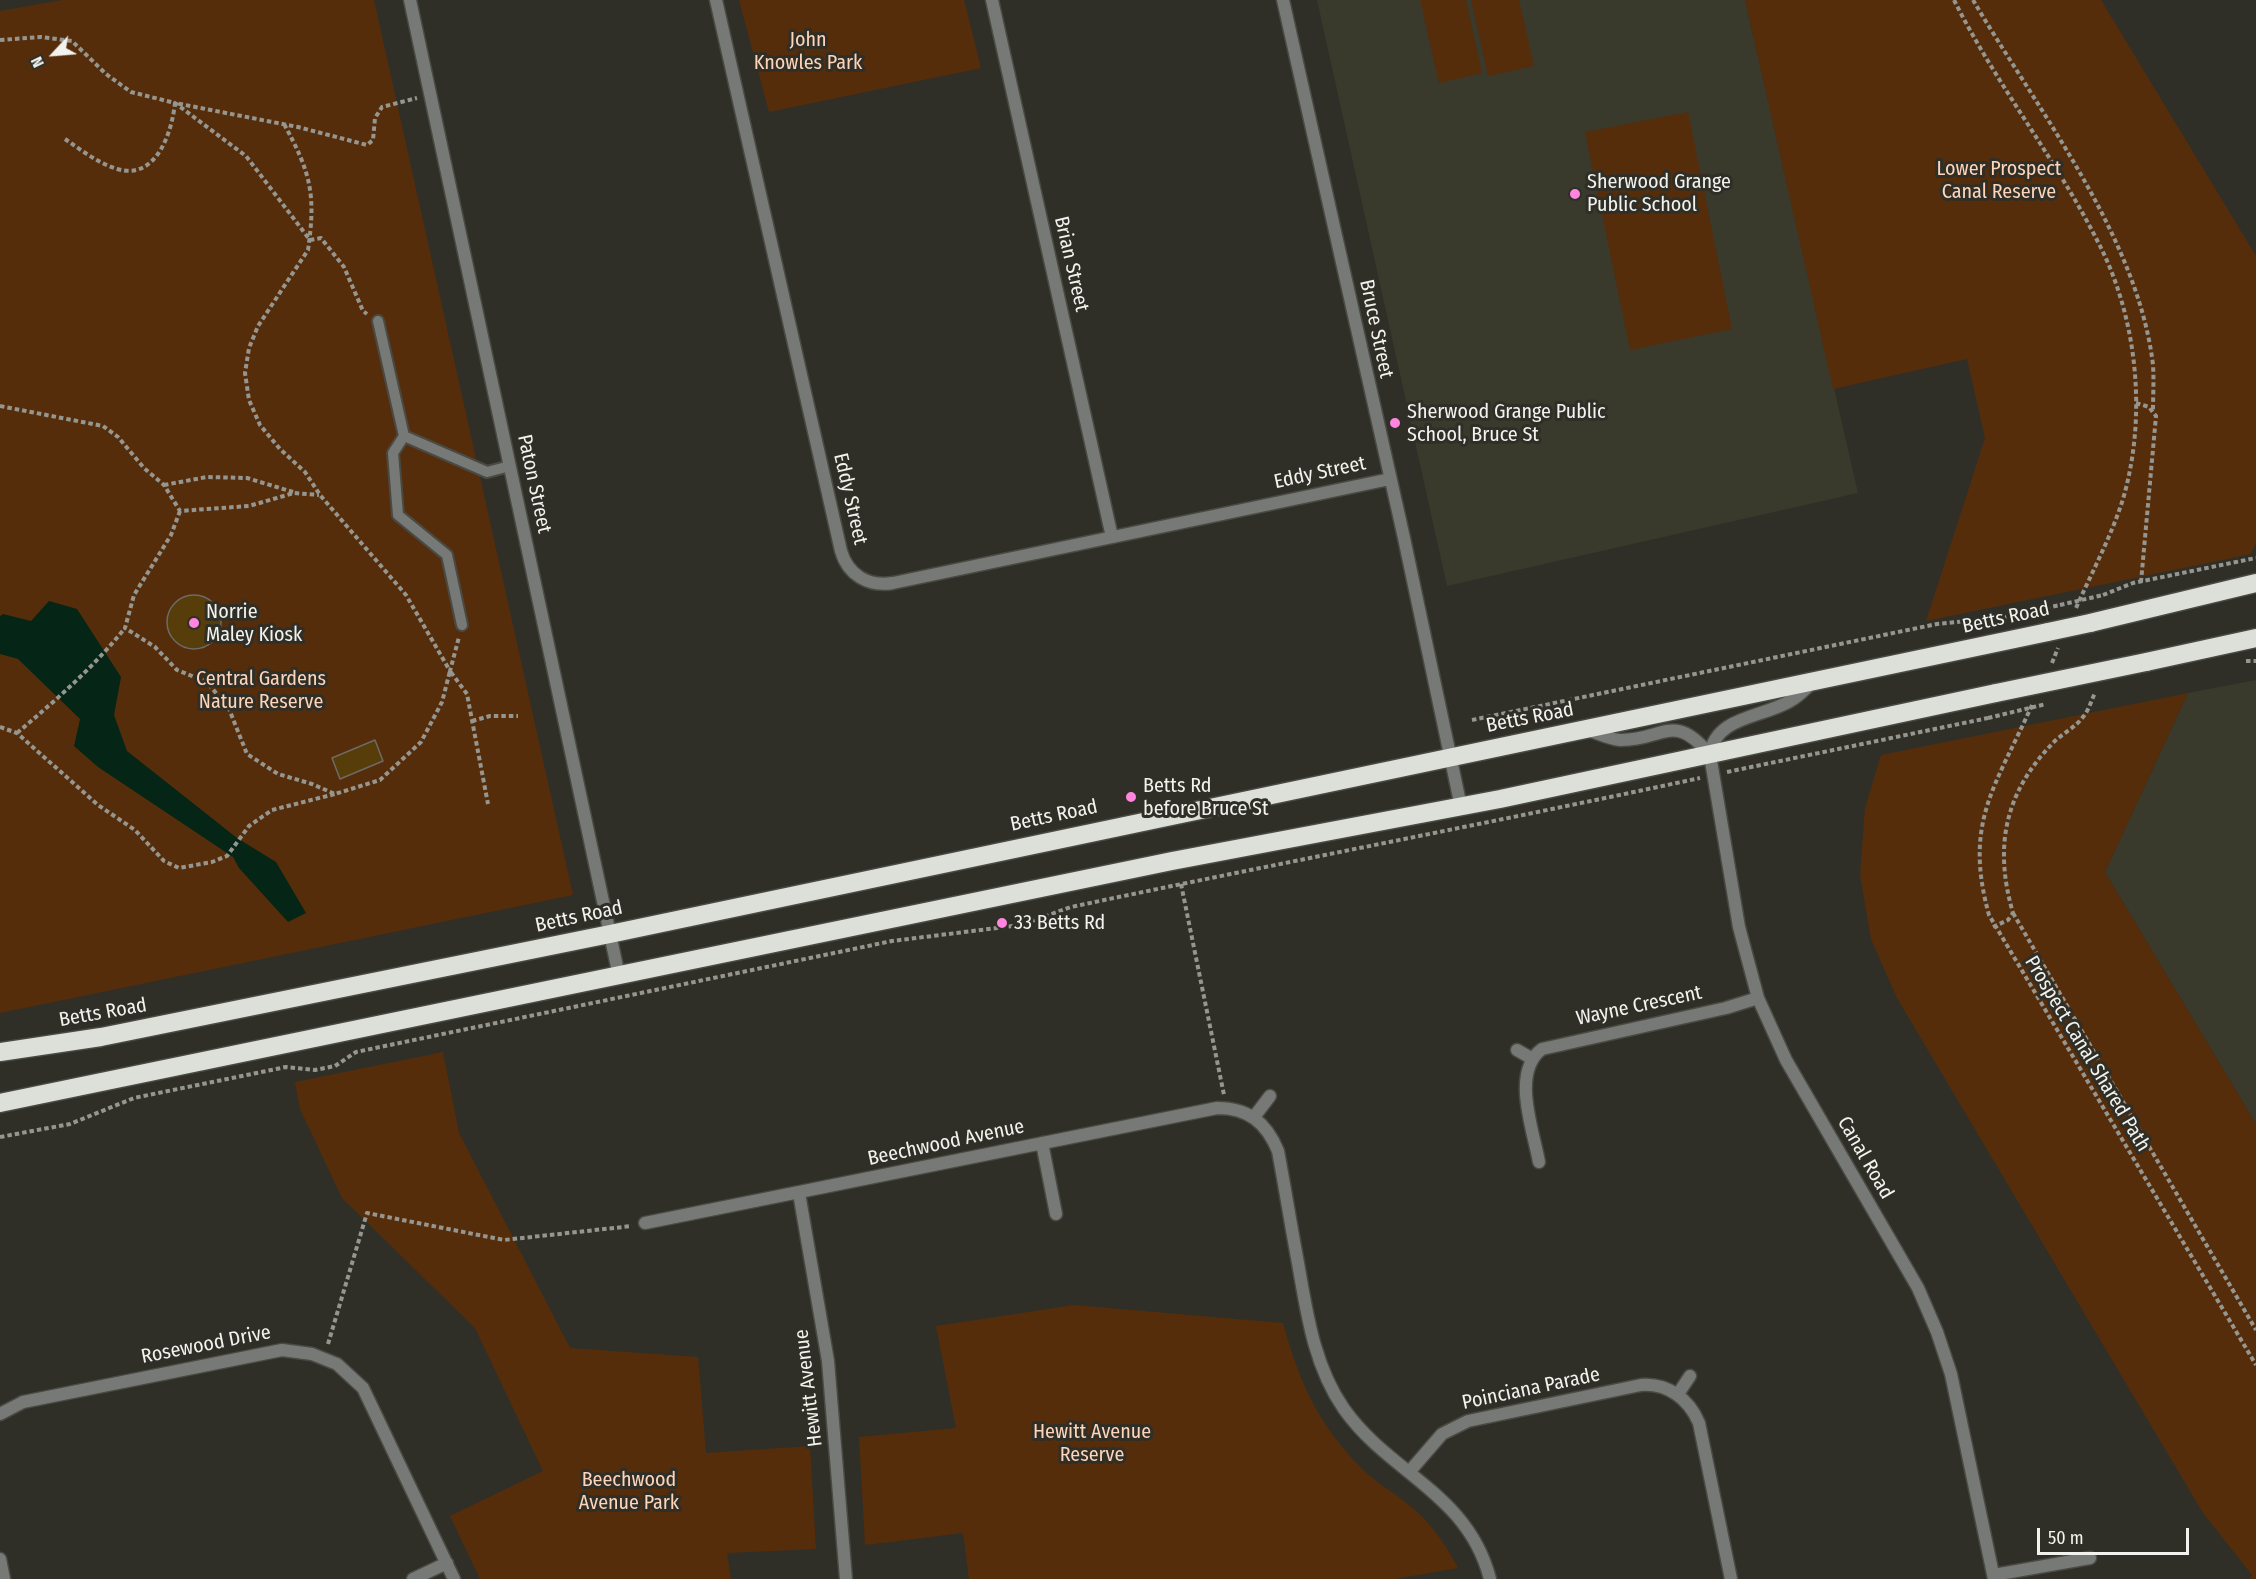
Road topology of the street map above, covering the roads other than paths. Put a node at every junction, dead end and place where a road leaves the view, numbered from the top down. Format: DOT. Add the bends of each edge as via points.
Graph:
graph roads {
  1 [pos="410,0"];
  2 [pos="716,0"];
  3 [pos="992,0"];
  4 [pos="1283,0"];
  5 [pos="378,321"];
  6 [pos="404,436"];
  7 [pos="510,466"];
  8 [pos="1390,479"];
  9 [pos="1112,537"];
  10 [pos="2256,583"];
  11 [pos="462,625"];
  12 [pos="2256,638"];
  13 [pos="1813,682"];
  14 [pos="1586,730"];
  15 [pos="1710,755"];
  16 [pos="1450,758"];
  17 [pos="1461,807"];
  18 [pos="610,934"];
  19 [pos="619,976"];
  20 [pos="1758,998"];
  21 [pos="1517,1050"];
  22 [pos="0,1052"];
  23 [pos="1531,1058"];
  24 [pos="1270,1096"];
  25 [pos="0,1103"];
  26 [pos="1254,1117"];
  27 [pos="1042,1143"];
  28 [pos="1539,1162"];
  29 [pos="799,1193"];
  30 [pos="1056,1214"];
  31 [pos="645,1223"];
  32 [pos="1690,1376"];
  33 [pos="1678,1394"];
  34 [pos="0,1414"];
  35 [pos="1410,1471"];
  36 [pos="2090,1558"];
  37 [pos="0,1559"];
  38 [pos="447,1563"];
  39 [pos="1994,1577"];
  40 [pos="4,1579"];
  41 [pos="413,1579"];
  42 [pos="454,1579"];
  43 [pos="846,1579"];
  44 [pos="1490,1579"];
  45 [pos="1731,1579"];
  1 -- 7 [label="street, Paton Street"];
  2 -- 9 [label="street, Eddy Street" via="847,566 861,579 881,585"];
  3 -- 9 [label="street, Brian Street"];
  4 -- 8 [label="street, Bruce Street"];
  5 -- 6 [label="lane"];
  6 -- 7 [label="lane" via="487,472"];
  6 -- 11 [label="lane" via="393,453 398,515 447,555"];
  7 -- 18 [label="street, Paton Street"];
  8 -- 9 [label="street, Eddy Street"];
  8 -- 16 [label="street, Bruce Street"];
  10 -- 13 [label="highway, Betts Road, bridge" via="2090,623 2054,638"];
  12 -- 15 [label="highway, bridge"];
  13 -- 14 [label="highway, Betts Road"];
  13 -- 15 [label="street" via="1790,701 1721,731 1711,743"];
  14 -- 15 [label="street" via="1619,740 1683,732 1698,740"];
  14 -- 16 [label="highway, Betts Road"];
  15 -- 17 [label="highway"];
  15 -- 20 [label="street, Canal Road" via="1739,927"];
  16 -- 17 [label="street, Bruce Street"];
  16 -- 18 [label="highway, Betts Road"];
  17 -- 19 [label="highway" via="1172,861"];
  18 -- 19 [label="street, Paton Street"];
  18 -- 22 [label="highway, Betts Road" via="101,1038"];
  19 -- 25 [label="highway"];
  20 -- 23 [label="street, Wayne Crescent" via="1548,1046"];
  20 -- 39 [label="street, Canal Road" via="1786,1060 1918,1288 1937,1332 1951,1374"];
  21 -- 23 [label="street"];
  23 -- 28 [label="street" via="1525,1084"];
  24 -- 26 [label="street"];
  26 -- 27 [label="street, Beechwood Avenue" via="1227,1108"];
  26 -- 35 [label="street" via="1268,1130 1278,1151 1310,1329 1324,1373 1343,1408 1365,1435"];
  27 -- 29 [label="street, Beechwood Avenue"];
  27 -- 30 [label="street"];
  29 -- 31 [label="street, Beechwood Avenue"];
  29 -- 43 [label="street, Hewitt Avenue" via="828,1361"];
  32 -- 33 [label="street"];
  33 -- 35 [label="street, Poinciana Parade" via="1641,1385 1476,1418 1442,1434"];
  33 -- 45 [label="street" via="1699,1424"];
  34 -- 38 [label="street, Rosewood Drive" via="23,1402 282,1350 324,1359 337,1364 363,1388"];
  35 -- 44 [label="street" via="1452,1509 1474,1541"];
  36 -- 39 [label="street"];
  37 -- 40 [label="street"];
  38 -- 41 [label="street"];
  38 -- 42 [label="street"];
}
